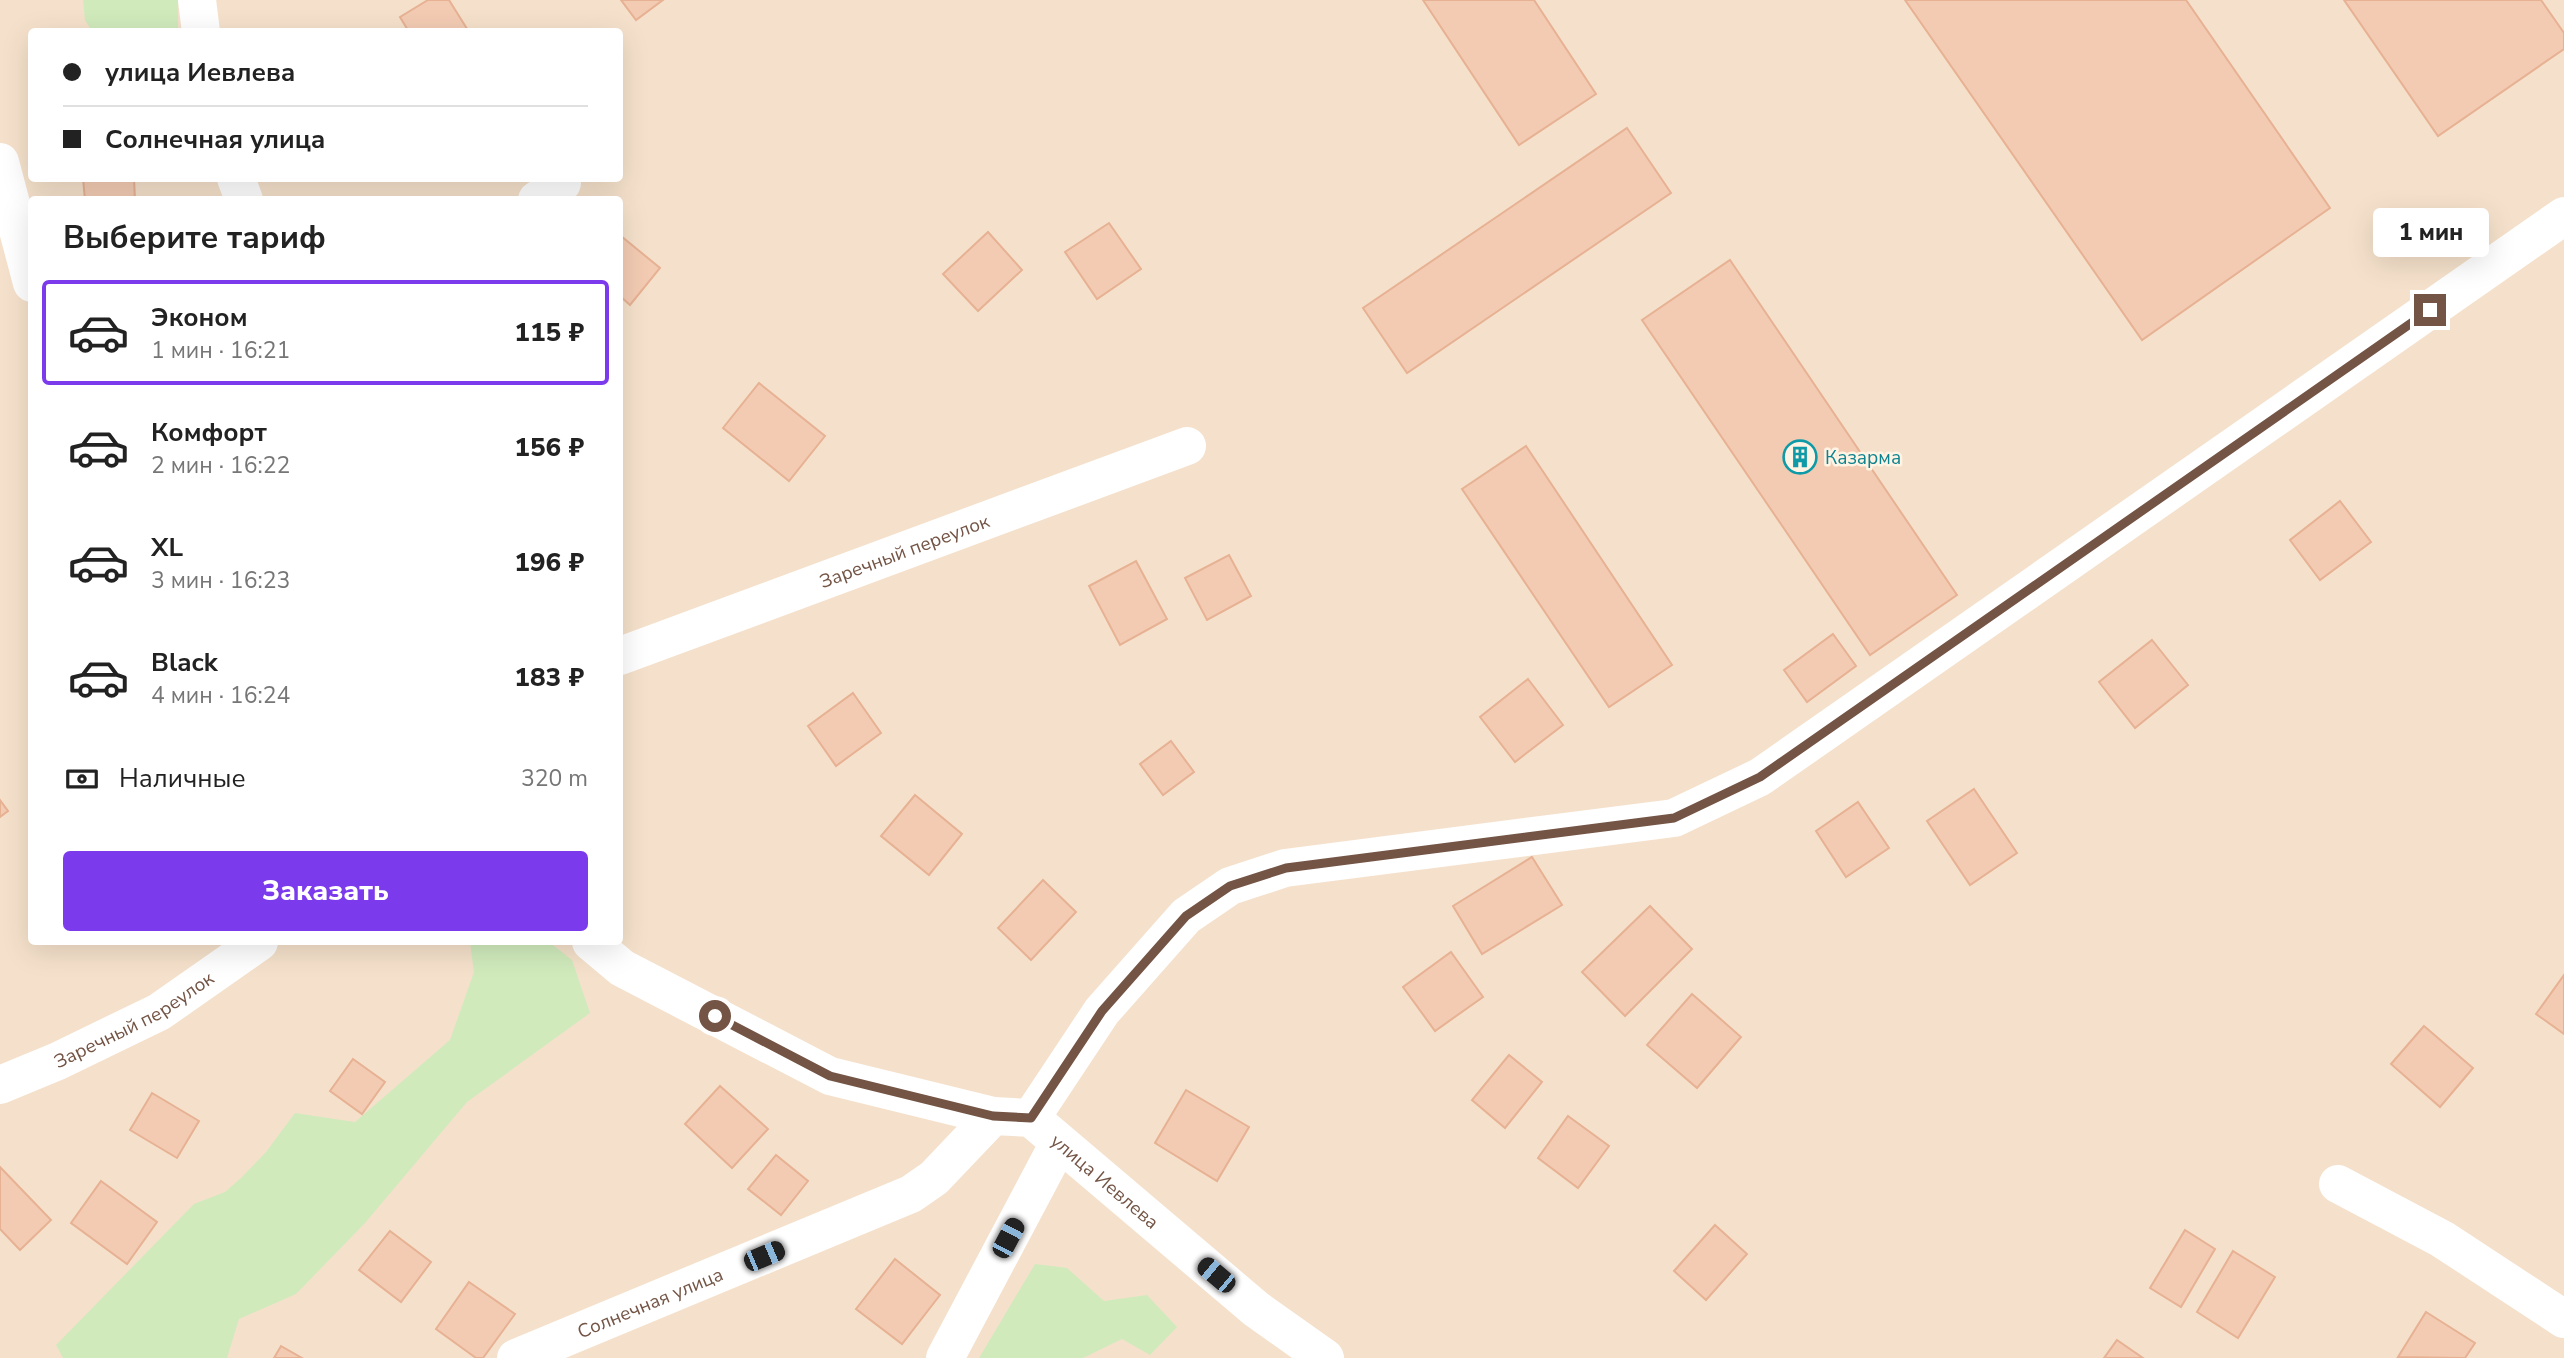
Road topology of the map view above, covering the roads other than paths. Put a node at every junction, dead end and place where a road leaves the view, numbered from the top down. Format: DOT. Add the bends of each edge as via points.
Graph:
graph roads {
  1 [pos="197,0"];
  2 [pos="200,28"];
  3 [pos="0,162"];
  4 [pos="2564,216"];
  5 [pos="28,268"];
  6 [pos="1187,446"];
  7 [pos="623,655"];
  8 [pos="255,945"];
  9 [pos="595,945"];
  10 [pos="0,1085"];
  11 [pos="993,1116"];
  12 [pos="1045,1130"];
  13 [pos="2338,1184"];
  14 [pos="2564,1319"];
  15 [pos="516,1358"];
  16 [pos="945,1358"];
  17 [pos="1325,1358"];
  1 -- 2 [label="street"];
  3 -- 5 [label="street"];
  4 -- 12 [label="street" via="1760,777 1674,818 1286,868 1230,886 1186,916 1102,1011"];
  6 -- 7 [label="street, Заречный переулок"];
  8 -- 10 [label="street, Заречный переулок" via="159,1012"];
  9 -- 11 [label="street, улица Иевлева" via="622,968 830,1076"];
  11 -- 12 [label="street, улица Иевлева"];
  11 -- 15 [label="street, Солнечная улица" via="934,1178 911,1194"];
  12 -- 16 [label="street"];
  12 -- 17 [label="street, улица Иевлева" via="1256,1309"];
  13 -- 14 [label="street" via="2442,1239"];
}
